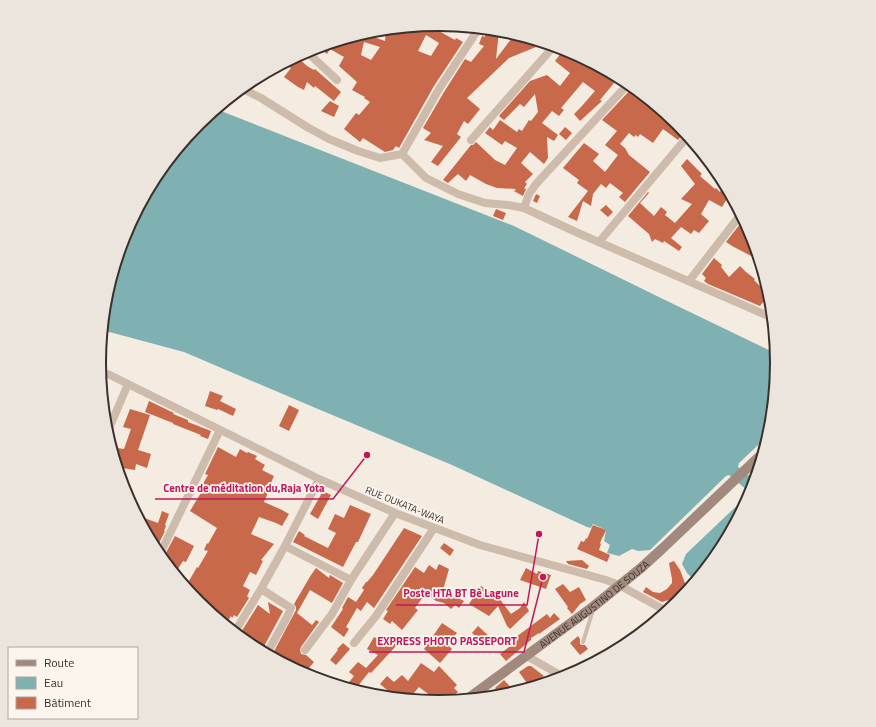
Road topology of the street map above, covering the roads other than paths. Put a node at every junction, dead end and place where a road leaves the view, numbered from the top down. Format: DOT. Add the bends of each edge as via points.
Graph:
graph roads {
  1 [pos="473,33"];
  2 [pos="550,51"];
  3 [pos="311,56"];
  4 [pos="338,80"];
  5 [pos="624,88"];
  6 [pos="247,91"];
  7 [pos="471,140"];
  8 [pos="684,140"];
  9 [pos="402,154"];
  10 [pos="524,208"];
  11 [pos="737,219"];
  12 [pos="599,242"];
  13 [pos="689,281"];
  14 [pos="767,315"];
  15 [pos="106,374"];
  16 [pos="128,384"];
  17 [pos="111,424"];
  18 [pos="220,430"];
  19 [pos="756,459"];
  20 [pos="319,479"];
  21 [pos="395,513"];
  22 [pos="434,528"];
  23 [pos="285,546"];
  24 [pos="163,549"];
  25 [pos="351,580"];
  26 [pos="619,585"];
  27 [pos="261,590"];
  28 [pos="594,606"];
  29 [pos="662,609"];
  30 [pos="237,628"];
  31 [pos="584,642"];
  32 [pos="354,643"];
  33 [pos="269,649"];
  34 [pos="305,650"];
  35 [pos="527,656"];
  36 [pos="558,673"];
  37 [pos="475,694"];
  1 -- 9 [label="street"];
  2 -- 7 [label="street"];
  3 -- 4 [label="street"];
  5 -- 10 [label="street" via="536,184"];
  6 -- 9 [label="street" via="329,139 358,151 380,158"];
  8 -- 12 [label="street"];
  9 -- 10 [label="street" via="426,178 458,194 485,203"];
  10 -- 12 [label="street"];
  11 -- 13 [label="street"];
  12 -- 13 [label="street"];
  13 -- 14 [label="street"];
  15 -- 16 [label="street, RUE OUKATA-WAYA"];
  16 -- 17 [label="street"];
  16 -- 18 [label="street, RUE OUKATA-WAYA"];
  18 -- 20 [label="street, RUE OUKATA-WAYA"];
  18 -- 24 [label="street"];
  19 -- 26 [label="main road, AVENUE AUGUSTINO DE SOUZA" via="663,548"];
  20 -- 21 [label="street, RUE OUKATA-WAYA"];
  20 -- 23 [label="street"];
  21 -- 22 [label="street, RUE OUKATA-WAYA"];
  21 -- 25 [label="street"];
  22 -- 26 [label="street, RUE OUKATA-WAYA" via="480,545"];
  22 -- 32 [label="street" via="376,616"];
  23 -- 25 [label="street"];
  23 -- 27 [label="street"];
  25 -- 34 [label="street" via="332,614"];
  26 -- 28 [label="main road, AVENUE AUGUSTINO DE SOUZA"];
  26 -- 29 [label="street, RUE OUKATA-WAYA"];
  27 -- 30 [label="street"];
  27 -- 33 [label="street" via="291,608"];
  28 -- 31 [label="lane"];
  28 -- 35 [label="main road, AVENUE AUGUSTINO DE SOUZA"];
  35 -- 36 [label="street"];
  35 -- 37 [label="main road, AVENUE AUGUSTINO DE SOUZA"];
}
